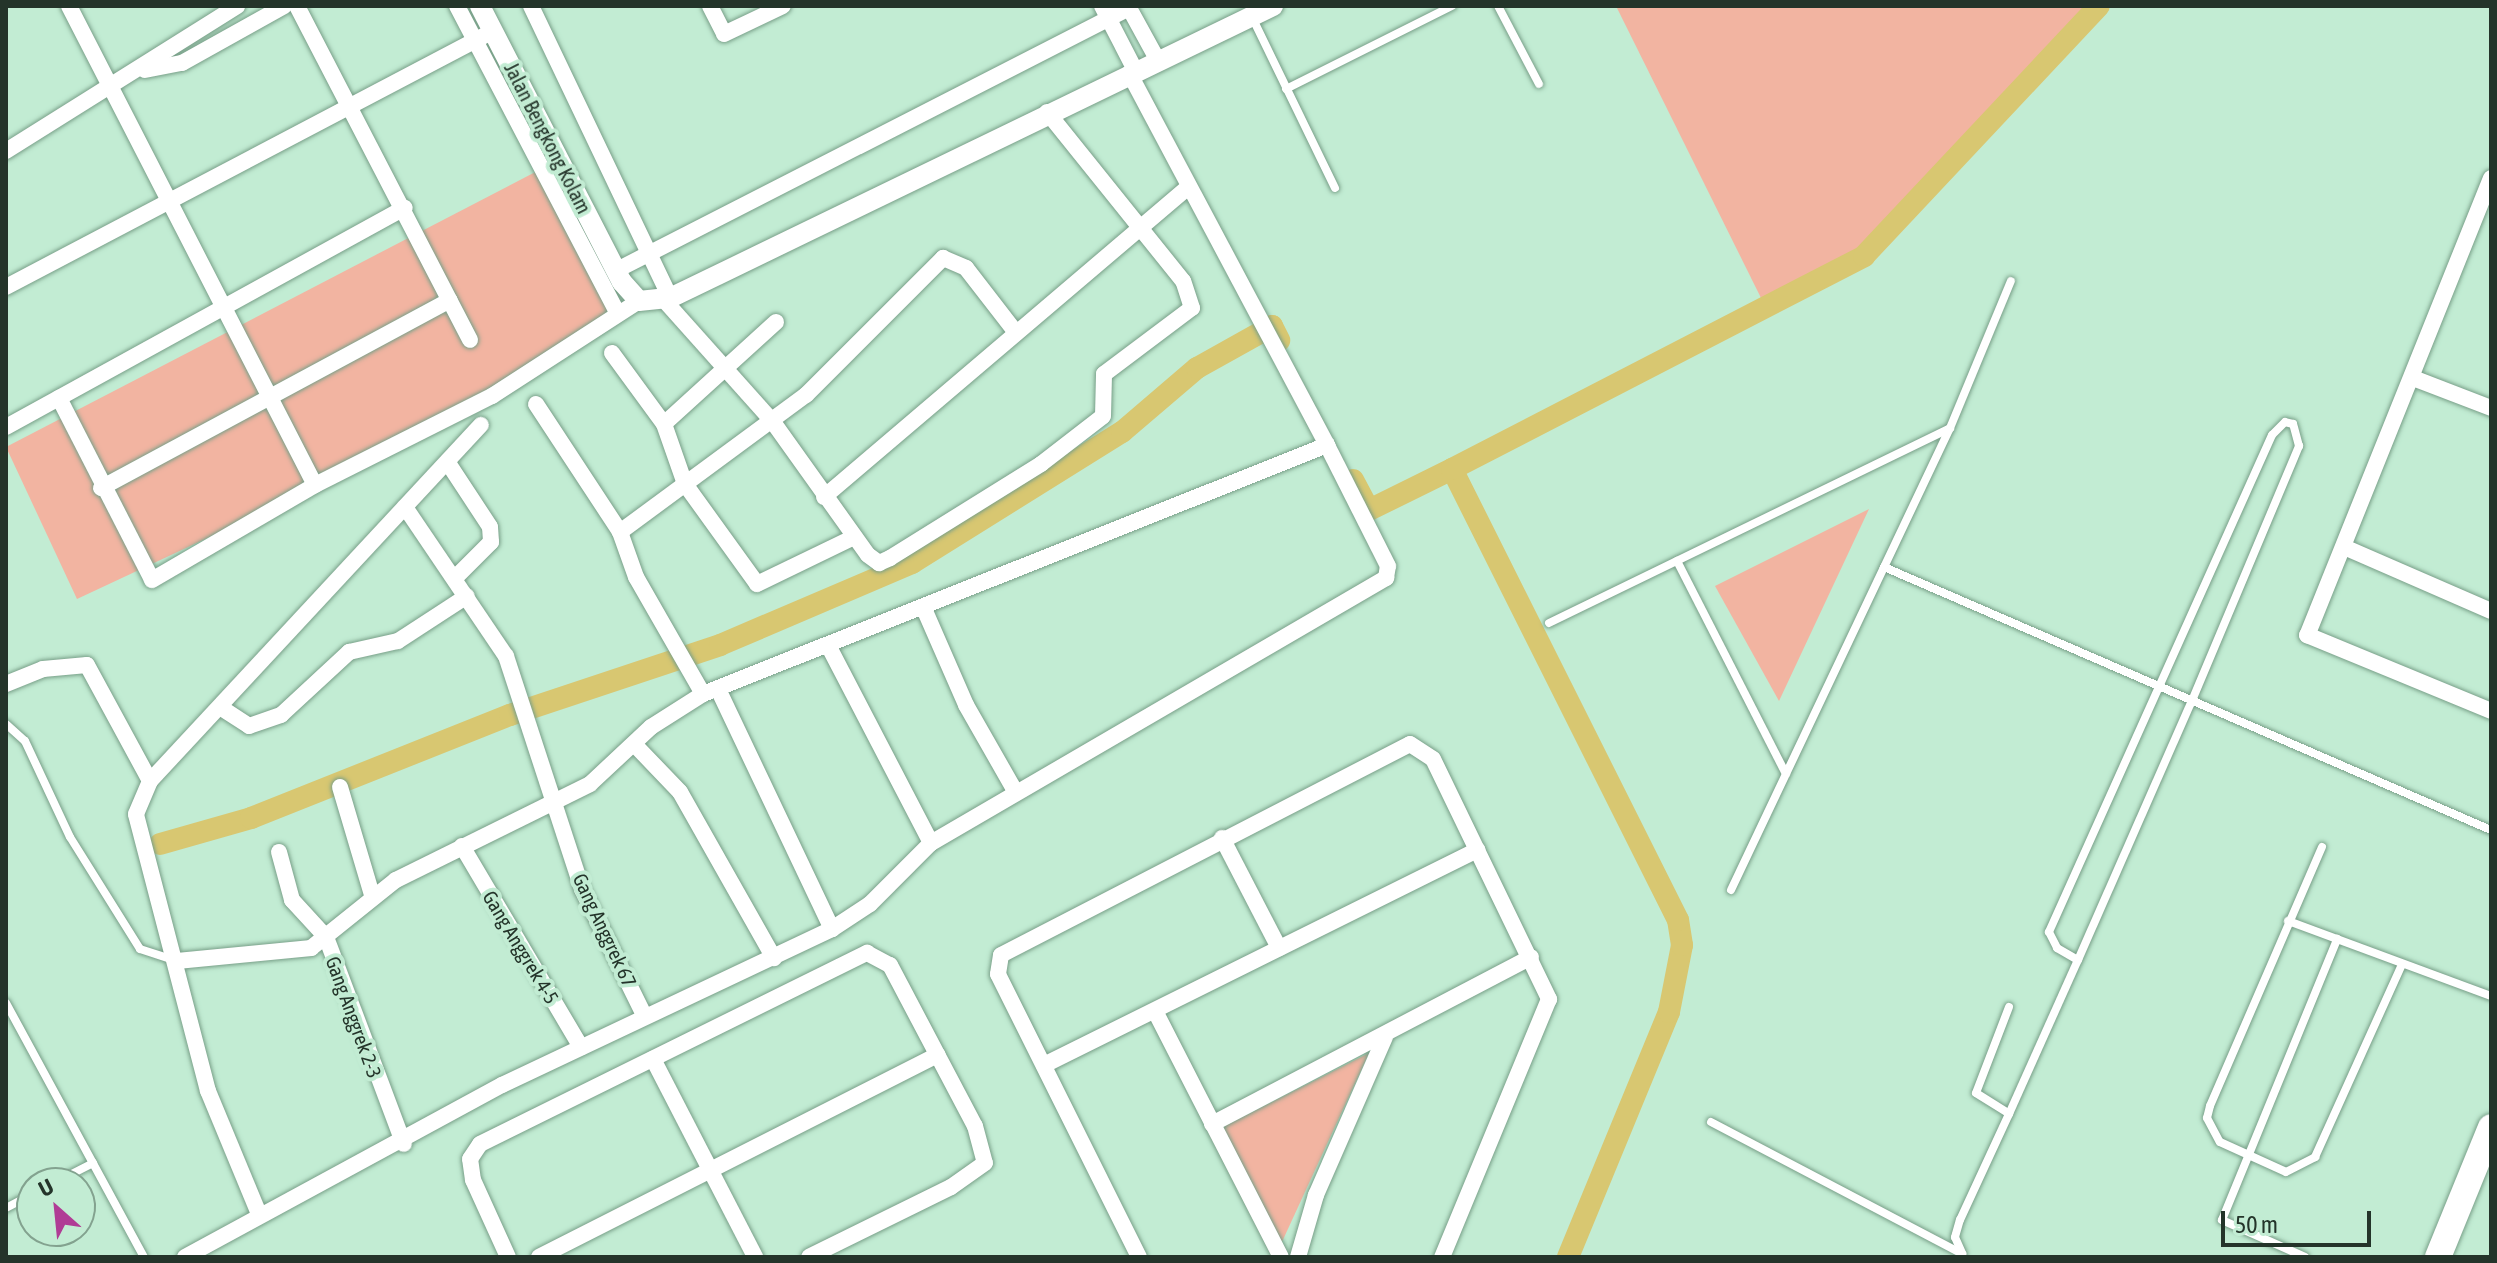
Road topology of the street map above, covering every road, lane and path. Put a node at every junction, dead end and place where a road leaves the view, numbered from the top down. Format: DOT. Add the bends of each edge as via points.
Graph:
graph roads {
  1 [pos="69,6"];
  2 [pos="237,6"];
  3 [pos="284,6"];
  4 [pos="297,6"];
  5 [pos="457,6"];
  6 [pos="480,6"];
  7 [pos="531,6"];
  8 [pos="710,6"];
  9 [pos="783,6"];
  10 [pos="1273,6"];
  11 [pos="1452,6"];
  12 [pos="1498,6"];
  13 [pos="1128,7"];
  14 [pos="1105,12"];
  15 [pos="1251,17"];
  16 [pos="484,36"];
  17 [pos="1157,59"];
  18 [pos="140,70"];
  19 [pos="1132,71"];
  20 [pos="1539,84"];
  21 [pos="114,87"];
  22 [pos="1286,89"];
  23 [pos="351,108"];
  24 [pos="1047,112"];
  25 [pos="6,151"];
  26 [pos="2491,178"];
  27 [pos="1187,188"];
  28 [pos="1335,188"];
  29 [pos="169,199"];
  30 [pos="405,208"];
  31 [pos="1140,226"];
  32 [pos="648,254"];
  33 [pos="617,270"];
  34 [pos="2011,281"];
  35 [pos="6,287"];
  36 [pos="667,299"];
  37 [pos="450,300"];
  38 [pos="639,301"];
  39 [pos="617,312"];
  40 [pos="222,313"];
  41 [pos="776,322"];
  42 [pos="1014,330"];
  43 [pos="470,340"];
  44 [pos="612,353"];
  45 [pos="729,368"];
  46 [pos="2413,378"];
  47 [pos="59,398"];
  48 [pos="271,398"];
  49 [pos="536,404"];
  50 [pos="2491,408"];
  51 [pos="773,422"];
  52 [pos="664,424"];
  53 [pos="481,425"];
  54 [pos="6,427"];
  55 [pos="1950,428"];
  56 [pos="1327,445"];
  57 [pos="450,466"];
  58 [pos="685,484"];
  59 [pos="315,485"];
  60 [pos="101,488"];
  61 [pos="824,497"];
  62 [pos="405,507"];
  63 [pos="620,532"];
  64 [pos="852,538"];
  65 [pos="2344,547"];
  66 [pos="1677,561"];
  67 [pos="1884,567"];
  68 [pos="454,579"];
  69 [pos="467,596"];
  70 [pos="925,611"];
  71 [pos="2491,611"];
  72 [pos="1549,623"];
  73 [pos="829,647"];
  74 [pos="6,684"];
  75 [pos="2156,688"];
  76 [pos="710,691"];
  77 [pos="2191,703"];
  78 [pos="223,709"];
  79 [pos="2491,711"];
  80 [pos="6,724"];
  81 [pos="634,744"];
  82 [pos="1786,774"];
  83 [pos="150,781"];
  84 [pos="340,787"];
  85 [pos="1015,791"];
  86 [pos="556,797"];
  87 [pos="2491,830"];
  88 [pos="1222,838"];
  89 [pos="931,843"];
  90 [pos="462,846"];
  91 [pos="2322,847"];
  92 [pos="1478,850"];
  93 [pos="279,852"];
  94 [pos="1731,890"];
  95 [pos="372,895"];
  96 [pos="2288,921"];
  97 [pos="832,929"];
  98 [pos="326,937"];
  99 [pos="2337,939"];
  100 [pos="1279,948"];
  101 [pos="1531,957"];
  102 [pos="774,958"];
  103 [pos="2078,960"];
  104 [pos="177,961"];
  105 [pos="2402,964"];
  106 [pos="2491,996"];
  107 [pos="6,1003"];
  108 [pos="2009,1007"];
  109 [pos="1155,1011"];
  110 [pos="644,1015"];
  111 [pos="10,1023"];
  112 [pos="1385,1037"];
  113 [pos="581,1047"];
  114 [pos="938,1055"];
  115 [pos="653,1059"];
  116 [pos="1044,1065"];
  117 [pos="2009,1114"];
  118 [pos="1711,1122"];
  119 [pos="1212,1124"];
  120 [pos="2491,1127"];
  121 [pos="404,1144"];
  122 [pos="2251,1158"];
  123 [pos="93,1163"];
  124 [pos="85,1167"];
  125 [pos="710,1170"];
  126 [pos="259,1214"];
  127 [pos="1964,1255"];
  128 [pos="144,1257"];
  129 [pos="185,1257"];
  130 [pos="508,1257"];
  131 [pos="539,1257"];
  132 [pos="755,1257"];
  133 [pos="809,1257"];
  134 [pos="1139,1257"];
  135 [pos="1281,1257"];
  136 [pos="1298,1257"];
  137 [pos="1442,1257"];
  138 [pos="2305,1257"];
  139 [pos="2438,1257"];
  1 -- 21 [label="street"];
  2 -- 18 [label="street"];
  3 -- 18 [label="street" via="182,63"];
  4 -- 23 [label="street"];
  5 -- 16 [label="street"];
  6 -- 16 [label="street, Jalan Bengkong Kolam"];
  7 -- 32 [label="street"];
  8 -- 9 [label="street" via="724,34"];
  10 -- 15 [label="street"];
  11 -- 22 [label="lane"];
  12 -- 20 [label="lane"];
  13 -- 14 [label="street"];
  13 -- 17 [label="street"];
  14 -- 19 [label="street"];
  14 -- 32 [label="street"];
  15 -- 17 [label="street"];
  15 -- 22 [label="lane"];
  16 -- 23 [label="street"];
  16 -- 33 [label="street, Jalan Bengkong Kolam"];
  16 -- 39 [label="street"];
  17 -- 19 [label="street"];
  18 -- 21 [label="street"];
  19 -- 24 [label="street"];
  19 -- 27 [label="street"];
  21 -- 25 [label="street"];
  21 -- 29 [label="street"];
  22 -- 28 [label="lane"];
  23 -- 29 [label="street"];
  23 -- 30 [label="street"];
  24 -- 31 [label="street"];
  24 -- 36 [label="street"];
  26 -- 46 [label="street"];
  27 -- 31 [label="street"];
  27 -- 56 [label="street"];
  29 -- 35 [label="street"];
  29 -- 40 [label="street"];
  30 -- 37 [label="street"];
  30 -- 40 [label="street"];
  31 -- 42 [label="street"];
  31 -- 64 [label="street" via="1183,281 1192,308 1104,374 1108,411 1041,464 890,558 879,563"];
  32 -- 33 [label="street"];
  32 -- 36 [label="street"];
  33 -- 38 [label="street, Jalan Bengkong Kolam"];
  34 -- 55 [label="lane"];
  36 -- 38 [label="street"];
  36 -- 45 [label="street"];
  37 -- 43 [label="street"];
  37 -- 48 [label="street"];
  38 -- 39 [label="street"];
  39 -- 59 [label="street" via="492,396"];
  40 -- 47 [label="street"];
  40 -- 48 [label="street"];
  41 -- 45 [label="street"];
  42 -- 51 [label="street" via="966,268 943,258"];
  42 -- 61 [label="street"];
  44 -- 52 [label="street"];
  45 -- 51 [label="street"];
  45 -- 52 [label="street"];
  46 -- 50 [label="street"];
  46 -- 65 [label="street"];
  47 -- 54 [label="street"];
  47 -- 60 [label="street"];
  48 -- 59 [label="street"];
  48 -- 60 [label="street"];
  49 -- 63 [label="street"];
  51 -- 58 [label="street"];
  51 -- 61 [label="street"];
  52 -- 58 [label="street"];
  53 -- 57 [label="street"];
  55 -- 66 [label="lane"];
  55 -- 67 [label="lane"];
  56 -- 70 [label="street"];
  56 -- 85 [label="street" via="1388,566 1379,587"];
  57 -- 62 [label="street"];
  57 -- 68 [label="street" via="490,527 491,542"];
  58 -- 63 [label="street"];
  58 -- 64 [label="street" via="757,584"];
  59 -- 60 [label="street" via="150,580"];
  61 -- 64 [label="street"];
  62 -- 68 [label="street, Gang Anggrek 67"];
  62 -- 78 [label="street"];
  63 -- 76 [label="street" via="691,674"];
  65 -- 71 [label="street"];
  65 -- 79 [label="street" via="2307,635"];
  66 -- 72 [label="lane"];
  66 -- 82 [label="lane"];
  67 -- 75 [label="lane"];
  67 -- 82 [label="lane"];
  68 -- 69 [label="street, Gang Anggrek 67"];
  69 -- 78 [label="street" via="398,641 349,652 281,715 249,726"];
  69 -- 86 [label="street, Gang Anggrek 67" via="506,656"];
  70 -- 73 [label="street"];
  70 -- 85 [label="street" via="966,705"];
  73 -- 76 [label="street"];
  73 -- 89 [label="street"];
  74 -- 83 [label="street" via="43,669 87,665"];
  75 -- 77 [label="lane"];
  75 -- 77 [label="lane" via="2272,435 2285,422 2293,424 2299,446"];
  75 -- 103 [label="lane" via="2049,932 2057,948"];
  76 -- 81 [label="street"];
  76 -- 97 [label="street"];
  77 -- 87 [label="lane"];
  77 -- 103 [label="lane"];
  78 -- 83 [label="street"];
  80 -- 104 [label="lane" via="25,741 70,837 140,949"];
  81 -- 86 [label="street" via="590,784"];
  81 -- 102 [label="street" via="680,792"];
  82 -- 94 [label="lane"];
  83 -- 104 [label="street" via="136,814 138,832"];
  84 -- 95 [label="street"];
  85 -- 89 [label="street"];
  86 -- 90 [label="street"];
  86 -- 110 [label="street, Gang Anggrek 67" via="582,889"];
  88 -- 92 [label="street" via="1410,744 1433,759"];
  88 -- 100 [label="street"];
  88 -- 116 [label="street" via="1001,955 998,974"];
  89 -- 97 [label="street" via="870,904"];
  90 -- 95 [label="street"];
  90 -- 113 [label="street, Gang Anggrek 4-5"];
  91 -- 96 [label="lane"];
  92 -- 100 [label="street"];
  92 -- 101 [label="street"];
  93 -- 98 [label="street, Gang Anggrek 2-3" via="292,900"];
  95 -- 98 [label="street"];
  96 -- 99 [label="lane"];
  96 -- 122 [label="lane" via="2207,1118 2220,1142"];
  97 -- 102 [label="street"];
  98 -- 104 [label="street" via="292,953"];
  98 -- 121 [label="street, Gang Anggrek 2-3"];
  99 -- 105 [label="lane"];
  99 -- 122 [label="lane"];
  100 -- 109 [label="street"];
  101 -- 112 [label="street"];
  101 -- 137 [label="street" via="1549,999 1545,1015"];
  102 -- 110 [label="street"];
  103 -- 117 [label="lane"];
  104 -- 126 [label="street" via="208,1091"];
  105 -- 106 [label="lane"];
  105 -- 122 [label="lane" via="2315,1157 2286,1172"];
  107 -- 111 [label="lane"];
  108 -- 117 [label="lane" via="1976,1093"];
  109 -- 116 [label="street"];
  109 -- 119 [label="street"];
  110 -- 113 [label="street"];
  111 -- 123 [label="lane"];
  112 -- 119 [label="street"];
  112 -- 136 [label="street" via="1316,1195"];
  113 -- 121 [label="street"];
  114 -- 115 [label="street" via="890,965 867,953"];
  114 -- 125 [label="street"];
  114 -- 133 [label="street" via="975,1126 985,1163 951,1187"];
  115 -- 125 [label="street"];
  115 -- 130 [label="street" via="480,1144 470,1159 473,1180"];
  116 -- 134 [label="street"];
  117 -- 127 [label="lane" via="1960,1220 1955,1237"];
  118 -- 127 [label="lane"];
  119 -- 135 [label="street"];
  120 -- 139 [label="main road"];
  121 -- 126 [label="street"];
  122 -- 138 [label="lane" via="2222,1220"];
  123 -- 124 [label="lane"];
  123 -- 128 [label="lane"];
  125 -- 131 [label="street"];
  125 -- 132 [label="street"];
  126 -- 129 [label="street"];
}
